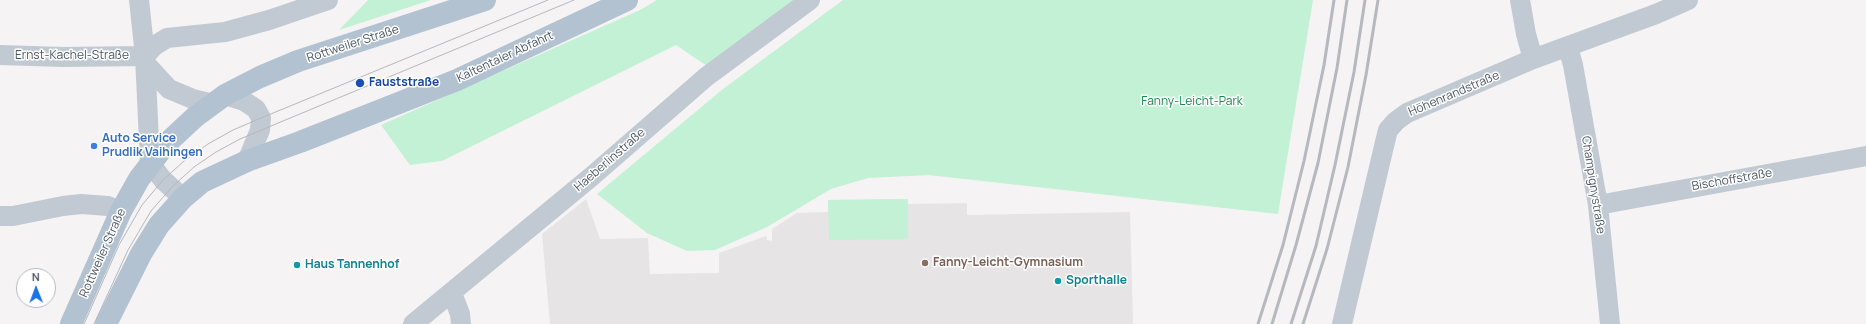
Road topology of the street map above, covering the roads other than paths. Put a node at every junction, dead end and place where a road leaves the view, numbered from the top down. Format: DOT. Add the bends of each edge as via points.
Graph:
graph roads {
  1 [pos="139,0"];
  2 [pos="328,0"];
  3 [pos="485,0"];
  4 [pos="627,0"];
  5 [pos="810,0"];
  6 [pos="1520,0"];
  7 [pos="1688,0"];
  8 [pos="1568,47"];
  9 [pos="0,55"];
  10 [pos="145,59"];
  11 [pos="1534,59"];
  12 [pos="219,99"];
  13 [pos="1866,156"];
  14 [pos="247,161"];
  15 [pos="150,163"];
  16 [pos="183,198"];
  17 [pos="1598,205"];
  18 [pos="121,211"];
  19 [pos="0,216"];
  20 [pos="452,293"];
  21 [pos="71,324"];
  22 [pos="106,324"];
  23 [pos="413,324"];
  24 [pos="461,324"];
  25 [pos="1342,324"];
  26 [pos="1610,324"];
  1 -- 10 [label="street"];
  2 -- 10 [label="street" via="225,32 167,38 154,46"];
  3 -- 12 [label="main road, Rottweiler Straße" via="298,61 260,77"];
  4 -- 14 [label="main road, Kaltentaler Abfahrt" via="457,80"];
  5 -- 20 [label="street, Haeberlinstraße" via="706,77 592,177"];
  6 -- 11 [label="street" via="1526,34"];
  7 -- 8 [label="street, Höhenrandstraße"];
  8 -- 11 [label="street, Höhenrandstraße"];
  8 -- 17 [label="street, Champignystraße"];
  9 -- 10 [label="street, Ernst-Kachel-Straße"];
  10 -- 12 [label="street" via="169,89 185,96"];
  10 -- 15 [label="street"];
  11 -- 25 [label="street, Höhenrandstraße" via="1407,113 1388,130"];
  12 -- 14 [label="street" via="244,101 256,108 261,118 260,130"];
  12 -- 15 [label="main road, Rottweiler Straße" via="180,130"];
  13 -- 17 [label="street, Bischoffstraße"];
  14 -- 16 [label="main road" via="202,182"];
  15 -- 16 [label="street" via="163,180"];
  15 -- 18 [label="main road, Rottweiler Straße"];
  16 -- 22 [label="main road" via="159,225 141,254"];
  17 -- 26 [label="street, Champignystraße"];
  18 -- 19 [label="street" via="108,206 81,204 14,216"];
  18 -- 21 [label="main road, Rottweiler Straße"];
  20 -- 23 [label="street, Haeberlinstraße"];
  20 -- 24 [label="street"];
}
